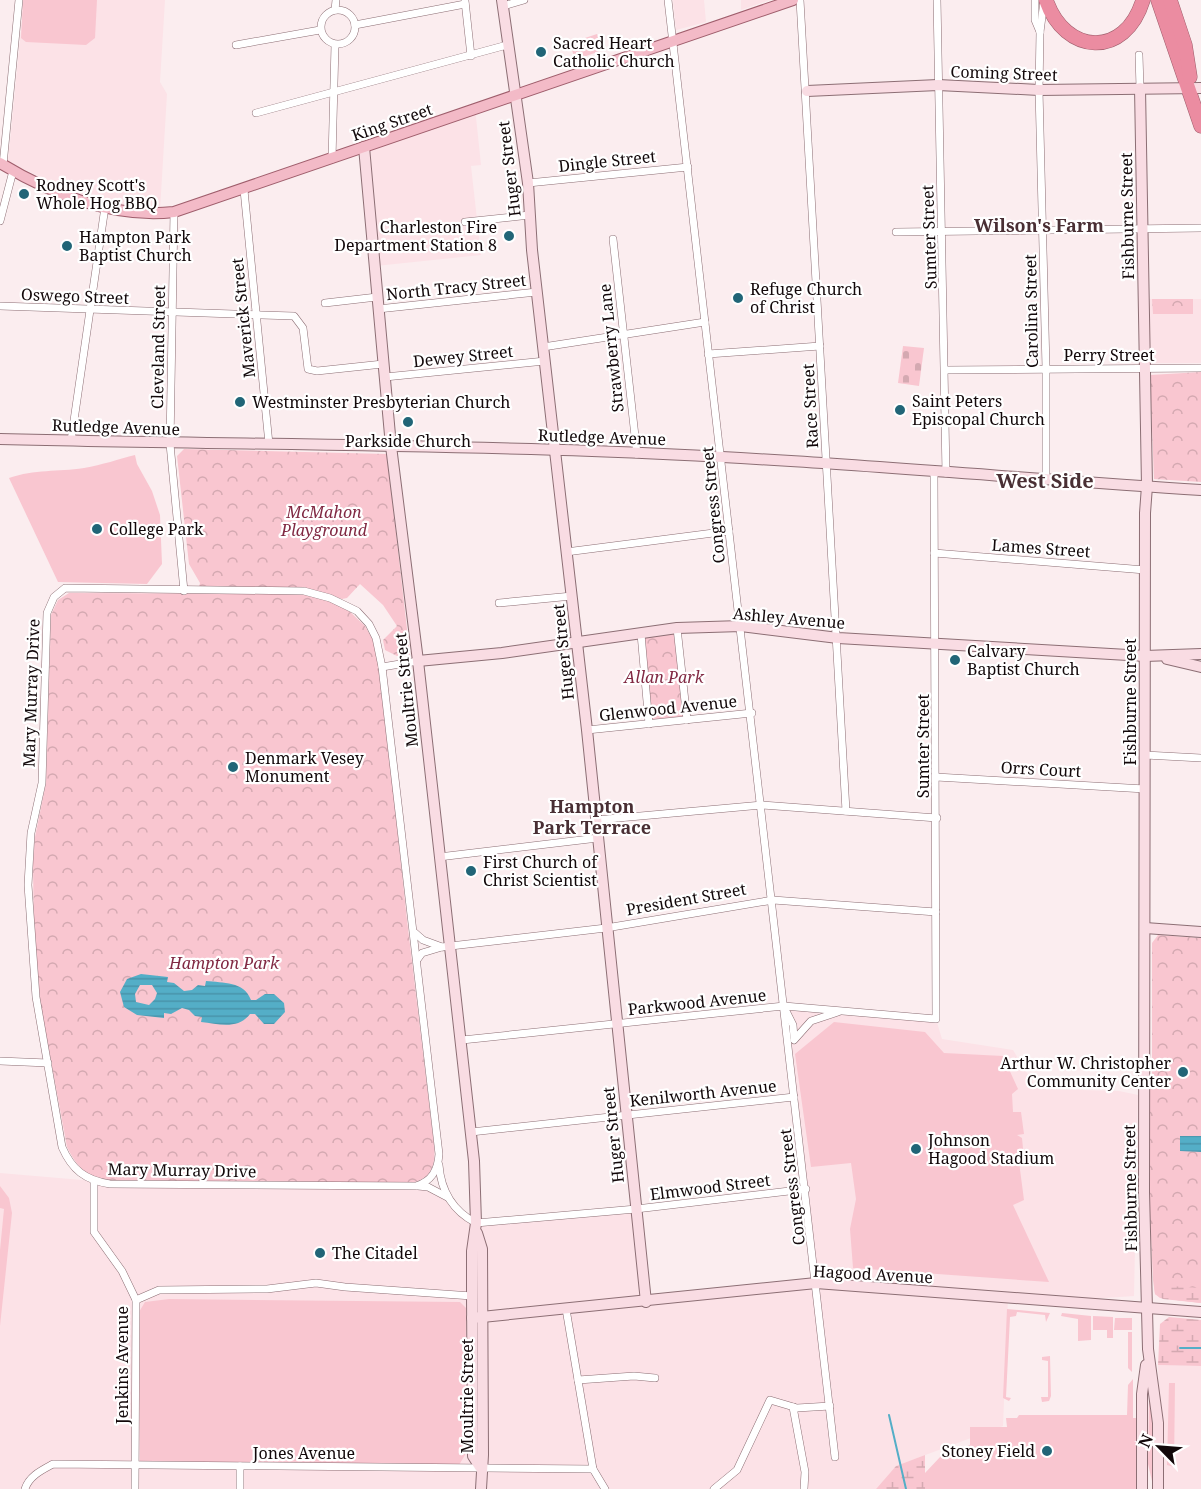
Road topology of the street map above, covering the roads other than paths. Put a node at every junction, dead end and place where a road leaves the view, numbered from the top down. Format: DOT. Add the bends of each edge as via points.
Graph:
graph roads {
  1 [pos="19,0"];
  2 [pos="336,0"];
  3 [pos="524,0"];
  4 [pos="668,0"];
  5 [pos="793,0"];
  6 [pos="800,0"];
  7 [pos="937,0"];
  8 [pos="1035,0"];
  9 [pos="1045,0"];
  10 [pos="1143,0"];
  11 [pos="1158,0"];
  12 [pos="1170,0"];
  13 [pos="465,2"];
  14 [pos="503,3"];
  15 [pos="335,10"];
  16 [pos="355,25"];
  17 [pos="320,30"];
  18 [pos="1040,32"];
  19 [pos="672,40"];
  20 [pos="236,45"];
  21 [pos="335,45"];
  22 [pos="507,45"];
  23 [pos="1185,45"];
  24 [pos="1139,55"];
  25 [pos="471,56"];
  26 [pos="1201,66"];
  27 [pos="938,85"];
  28 [pos="1140,88"];
  29 [pos="1196,88"];
  30 [pos="1039,90"];
  31 [pos="807,91"];
  32 [pos="334,92"];
  33 [pos="514,94"];
  34 [pos="256,113"];
  35 [pos="1201,126"];
  36 [pos="364,147"];
  37 [pos="332,159"];
  38 [pos="5,166"];
  39 [pos="688,167"];
  40 [pos="528,183"];
  41 [pos="244,190"];
  42 [pos="105,207"];
  43 [pos="174,212"];
  44 [pos="530,215"];
  45 [pos="0,221"];
  46 [pos="465,222"];
  47 [pos="1201,228"];
  48 [pos="1143,229"];
  49 [pos="1043,230"];
  50 [pos="896,232"];
  51 [pos="942,232"];
  52 [pos="613,239"];
  53 [pos="537,292"];
  54 [pos="325,303"];
  55 [pos="378,303"];
  56 [pos="0,306"];
  57 [pos="89,311"];
  58 [pos="172,313"];
  59 [pos="257,315"];
  60 [pos="705,322"];
  61 [pos="623,336"];
  62 [pos="820,346"];
  63 [pos="543,347"];
  64 [pos="708,354"];
  65 [pos="545,361"];
  66 [pos="383,364"];
  67 [pos="1046,368"];
  68 [pos="1201,368"];
  69 [pos="1146,369"];
  70 [pos="946,370"];
  71 [pos="385,377"];
  72 [pos="0,439"];
  73 [pos="71,441"];
  74 [pos="170,444"];
  75 [pos="269,444"];
  76 [pos="391,446"];
  77 [pos="555,450"];
  78 [pos="637,453"];
  79 [pos="721,458"];
  80 [pos="827,463"];
  81 [pos="934,472"];
  82 [pos="946,473"];
  83 [pos="1046,481"];
  84 [pos="1147,486"];
  85 [pos="1201,490"];
  86 [pos="729,531"];
  87 [pos="566,552"];
  88 [pos="934,553"];
  89 [pos="1145,570"];
  90 [pos="184,591"];
  91 [pos="572,596"];
  92 [pos="499,603"];
  93 [pos="741,626"];
  94 [pos="677,628"];
  95 [pos="641,634"];
  96 [pos="838,638"];
  97 [pos="935,642"];
  98 [pos="576,643"];
  99 [pos="1201,654"];
  100 [pos="1145,656"];
  101 [pos="1158,656"];
  102 [pos="418,661"];
  103 [pos="382,667"];
  104 [pos="1201,667"];
  105 [pos="752,714"];
  106 [pos="687,720"];
  107 [pos="650,724"];
  108 [pos="587,730"];
  109 [pos="1145,755"];
  110 [pos="1201,758"];
  111 [pos="936,777"];
  112 [pos="1145,789"];
  113 [pos="762,805"];
  114 [pos="846,811"];
  115 [pos="937,818"];
  116 [pos="596,820"];
  117 [pos="598,838"];
  118 [pos="440,857"];
  119 [pos="773,900"];
  120 [pos="936,912"];
  121 [pos="606,928"];
  122 [pos="1145,928"];
  123 [pos="1201,932"];
  124 [pos="415,933"];
  125 [pos="446,946"];
  126 [pos="417,960"];
  127 [pos="784,1006"];
  128 [pos="842,1011"];
  129 [pos="936,1019"];
  130 [pos="616,1023"];
  131 [pos="462,1040"];
  132 [pos="794,1040"];
  133 [pos="790,1057"];
  134 [pos="0,1061"];
  135 [pos="48,1063"];
  136 [pos="794,1097"];
  137 [pos="626,1115"];
  138 [pos="471,1132"];
  139 [pos="439,1163"];
  140 [pos="94,1181"];
  141 [pos="416,1186"];
  142 [pos="806,1189"];
  143 [pos="449,1199"];
  144 [pos="636,1209"];
  145 [pos="476,1227"];
  146 [pos="816,1283"];
  147 [pos="471,1296"];
  148 [pos="136,1300"];
  149 [pos="645,1302"];
  150 [pos="1146,1306"];
  151 [pos="566,1309"];
  152 [pos="1201,1312"];
  153 [pos="477,1317"];
  154 [pos="1148,1349"];
  155 [pos="655,1378"];
  156 [pos="578,1380"];
  157 [pos="830,1406"];
  158 [pos="793,1407"];
  159 [pos="835,1457"];
  160 [pos="135,1466"];
  161 [pos="240,1466"];
  162 [pos="480,1467"];
  163 [pos="594,1469"];
  164 [pos="25,1489"];
  165 [pos="135,1489"];
  166 [pos="240,1489"];
  167 [pos="481,1489"];
  168 [pos="605,1489"];
  169 [pos="714,1489"];
  170 [pos="804,1489"];
  171 [pos="1142,1489"];
  172 [pos="1158,1489"];
  1 -- 38 [label="street"];
  2 -- 15 [label="street"];
  3 -- 14 [label="street"];
  4 -- 19 [label="street, Congress Street"];
  5 -- 19 [label="main road, King Street"];
  6 -- 31 [label="street, Race Street"];
  7 -- 27 [label="street, Sumter Street"];
  8 -- 18 [label="street, Carolina Street" via="1035,20"];
  9 -- 10 [label="highway" via="1064,31 1097,42 1122,36"];
  9 -- 18 [label="street, Carolina Street"];
  11 -- 29 [label="highway"];
  12 -- 23 [label="highway"];
  13 -- 16 [label="street"];
  13 -- 25 [label="street"];
  14 -- 22 [label="street, Huger Street"];
  15 -- 16 [label="street" via="347,12"];
  15 -- 17 [label="street" via="321,21"];
  16 -- 21 [label="street" via="348,41"];
  17 -- 20 [label="street"];
  17 -- 21 [label="street"];
  18 -- 30 [label="street, Carolina Street"];
  19 -- 33 [label="main road, King Street"];
  19 -- 39 [label="street, Congress Street"];
  21 -- 32 [label="street"];
  22 -- 25 [label="street"];
  22 -- 33 [label="street, Huger Street"];
  23 -- 26 [label="highway"];
  23 -- 29 [label="highway"];
  24 -- 28 [label="street, Fishburne Street"];
  25 -- 32 [label="street"];
  27 -- 30 [label="street, Coming Street"];
  27 -- 31 [label="street, Coming Street"];
  27 -- 51 [label="street, Sumter Street"];
  28 -- 29 [label="street, Coming Street"];
  28 -- 30 [label="street, Coming Street"];
  28 -- 48 [label="street, Fishburne Street"];
  29 -- 35 [label="highway"];
  30 -- 49 [label="street, Carolina Street"];
  31 -- 62 [label="street, Race Street"];
  32 -- 34 [label="street"];
  32 -- 37 [label="street"];
  33 -- 36 [label="main road, King Street"];
  33 -- 40 [label="street, Huger Street"];
  36 -- 37 [label="main road, King Street"];
  36 -- 55 [label="street, Moultrie Street"];
  37 -- 41 [label="main road, King Street"];
  38 -- 42 [label="main road, King Street" via="64,195"];
  38 -- 45 [label="street"];
  39 -- 40 [label="street, Dingle Street"];
  39 -- 60 [label="street, Congress Street"];
  40 -- 44 [label="street, Huger Street"];
  41 -- 43 [label="main road, King Street"];
  41 -- 59 [label="street, Maverick Street"];
  42 -- 43 [label="main road, King Street"];
  42 -- 57 [label="street"];
  43 -- 58 [label="street, Cleveland Street"];
  44 -- 46 [label="street"];
  44 -- 53 [label="street, Huger Street"];
  47 -- 48 [label="street"];
  48 -- 49 [label="street"];
  48 -- 69 [label="street, Fishburne Street"];
  49 -- 51 [label="street"];
  49 -- 67 [label="street, Carolina Street"];
  50 -- 51 [label="street"];
  51 -- 70 [label="street, Sumter Street"];
  52 -- 61 [label="street, Strawberry Lane"];
  53 -- 55 [label="street, North Tracy Street"];
  53 -- 63 [label="street, Huger Street"];
  54 -- 55 [label="street, North Tracy Street"];
  55 -- 66 [label="street, Moultrie Street"];
  56 -- 57 [label="street, Oswego Street"];
  57 -- 58 [label="street, Oswego Street"];
  57 -- 73 [label="street"];
  58 -- 59 [label="street, Oswego Street"];
  58 -- 74 [label="street, Cleveland Street"];
  59 -- 66 [label="street, Oswego Street" via="294,316 303,328 308,369"];
  59 -- 75 [label="street, Maverick Street"];
  60 -- 61 [label="street"];
  60 -- 64 [label="street, Congress Street"];
  61 -- 63 [label="street"];
  61 -- 78 [label="street, Strawberry Lane"];
  62 -- 64 [label="street"];
  62 -- 80 [label="street, Race Street"];
  63 -- 65 [label="street, Huger Street"];
  64 -- 79 [label="street, Congress Street"];
  65 -- 71 [label="street, Dewey Street"];
  65 -- 77 [label="street, Huger Street"];
  66 -- 71 [label="street, Moultrie Street"];
  67 -- 69 [label="street, Perry Street"];
  67 -- 70 [label="street, Perry Street"];
  67 -- 83 [label="street, Carolina Street"];
  68 -- 69 [label="street, Perry Street"];
  69 -- 84 [label="street, Fishburne Street"];
  70 -- 82 [label="street, Sumter Street"];
  71 -- 76 [label="street, Moultrie Street"];
  72 -- 73 [label="street, Rutledge Avenue"];
  73 -- 74 [label="street, Rutledge Avenue"];
  74 -- 75 [label="street, Rutledge Avenue"];
  74 -- 90 [label="street, Cleveland Street"];
  75 -- 76 [label="street, Rutledge Avenue"];
  76 -- 77 [label="street, Rutledge Avenue"];
  76 -- 102 [label="street, Moultrie Street"];
  77 -- 78 [label="street, Rutledge Avenue"];
  77 -- 87 [label="street, Huger Street"];
  78 -- 79 [label="street, Rutledge Avenue"];
  79 -- 80 [label="street, Rutledge Avenue"];
  79 -- 86 [label="street, Congress Street"];
  80 -- 81 [label="street, Rutledge Avenue"];
  80 -- 96 [label="street, Race Street"];
  81 -- 82 [label="street, Rutledge Avenue"];
  81 -- 88 [label="street, Sumter Street"];
  82 -- 83 [label="street, Rutledge Avenue"];
  83 -- 84 [label="street, Rutledge Avenue"];
  84 -- 85 [label="street, Rutledge Avenue"];
  84 -- 89 [label="street, Fishburne Street"];
  86 -- 87 [label="street"];
  86 -- 93 [label="street, Congress Street"];
  87 -- 91 [label="street, Huger Street"];
  88 -- 89 [label="street, Lames Street"];
  88 -- 97 [label="street, Sumter Street"];
  89 -- 100 [label="street, Fishburne Street"];
  90 -- 103 [label="street, Mary Murray Drive" via="304,591 330,598 357,611 369,624"];
  90 -- 135 [label="street, Mary Murray Drive" via="65,588 54,597 47,613 42,783 31,833 28,885 36,997"];
  91 -- 92 [label="street"];
  91 -- 98 [label="street, Huger Street"];
  93 -- 94 [label="street, Ashley Avenue"];
  93 -- 96 [label="street, Ashley Avenue"];
  93 -- 105 [label="street, Congress Street"];
  94 -- 95 [label="street, Ashley Avenue"];
  94 -- 106 [label="street"];
  95 -- 98 [label="street, Ashley Avenue"];
  95 -- 107 [label="street"];
  96 -- 97 [label="street, Ashley Avenue"];
  96 -- 114 [label="street, Race Street"];
  97 -- 100 [label="street, Ashley Avenue"];
  97 -- 111 [label="street, Sumter Street"];
  98 -- 102 [label="street, Ashley Avenue"];
  98 -- 108 [label="street, Huger Street"];
  99 -- 101 [label="street, Ashley Avenue"];
  100 -- 101 [label="street, Ashley Avenue"];
  100 -- 109 [label="street, Fishburne Street"];
  101 -- 104 [label="street, Ashley Avenue"];
  102 -- 103 [label="street, Ashley Avenue"];
  102 -- 118 [label="street, Moultrie Street"];
  103 -- 124 [label="street, Mary Murray Drive"];
  105 -- 106 [label="street, Glenwood Avenue"];
  105 -- 113 [label="street, Congress Street"];
  106 -- 107 [label="street, Glenwood Avenue"];
  107 -- 108 [label="street, Glenwood Avenue"];
  108 -- 116 [label="street, Huger Street"];
  109 -- 110 [label="street"];
  109 -- 112 [label="street, Fishburne Street"];
  111 -- 112 [label="street, Orrs Court"];
  111 -- 115 [label="street, Sumter Street"];
  112 -- 122 [label="street, Fishburne Street"];
  113 -- 114 [label="street"];
  113 -- 116 [label="street"];
  113 -- 119 [label="street, Congress Street"];
  114 -- 115 [label="street"];
  115 -- 120 [label="street, Sumter Street"];
  116 -- 117 [label="street, Huger Street"];
  117 -- 118 [label="street"];
  117 -- 121 [label="street, Huger Street"];
  118 -- 125 [label="street, Moultrie Street"];
  119 -- 120 [label="street, President Street"];
  119 -- 121 [label="street, President Street"];
  119 -- 127 [label="street, Congress Street"];
  120 -- 129 [label="street, Sumter Street"];
  121 -- 125 [label="street, President Street"];
  121 -- 130 [label="street, Huger Street"];
  122 -- 123 [label="street"];
  122 -- 150 [label="street, Fishburne Street"];
  124 -- 125 [label="street" via="423,940"];
  124 -- 126 [label="street, Mary Murray Drive"];
  125 -- 126 [label="street, President Street" via="422,953"];
  125 -- 131 [label="street, Moultrie Street"];
  126 -- 139 [label="street, Mary Murray Drive"];
  127 -- 128 [label="street, Parkwood Avenue"];
  127 -- 130 [label="street, Parkwood Avenue"];
  127 -- 132 [label="street, Congress Street" via="793,1025"];
  127 -- 133 [label="street, Congress Street"];
  128 -- 129 [label="street, Parkwood Avenue"];
  128 -- 132 [label="street" via="812,1021"];
  130 -- 131 [label="street, Parkwood Avenue"];
  130 -- 137 [label="street, Huger Street"];
  131 -- 138 [label="street, Moultrie Street"];
  132 -- 133 [label="street, Congress Street"];
  133 -- 136 [label="street, Congress Street"];
  134 -- 135 [label="street"];
  135 -- 140 [label="street, Mary Murray Drive" via="62,1147 77,1172"];
  136 -- 137 [label="street, Kenilworth Avenue"];
  136 -- 142 [label="street, Congress Street"];
  137 -- 138 [label="street, Kenilworth Avenue"];
  137 -- 144 [label="street, Huger Street"];
  138 -- 145 [label="street, Moultrie Street"];
  139 -- 141 [label="street" via="432,1178"];
  139 -- 143 [label="street, Mary Murray Drive" via="440,1183"];
  140 -- 141 [label="street, Mary Murray Drive"];
  140 -- 148 [label="street, Jenkins Avenue" via="94,1232 122,1271"];
  141 -- 143 [label="street, Mary Murray Drive" via="428,1187"];
  142 -- 144 [label="street, Elmwood Street"];
  142 -- 146 [label="street, Congress Street"];
  143 -- 145 [label="street"];
  144 -- 145 [label="street, Elmwood Street"];
  144 -- 149 [label="street, Huger Street"];
  145 -- 147 [label="street, Moultrie Street"];
  145 -- 153 [label="street, Moultrie Street" via="482,1249"];
  146 -- 149 [label="street, Hagood Avenue"];
  146 -- 150 [label="street, Hagood Avenue"];
  146 -- 157 [label="street, Congress Street"];
  147 -- 148 [label="street" via="316,1282 267,1289 159,1290"];
  147 -- 153 [label="street, Moultrie Street"];
  148 -- 160 [label="street, Jenkins Avenue"];
  149 -- 151 [label="street, Hagood Avenue"];
  150 -- 152 [label="street, Hagood Avenue"];
  150 -- 154 [label="street, Fishburne Street"];
  151 -- 153 [label="street, Hagood Avenue"];
  151 -- 156 [label="street"];
  153 -- 162 [label="street, Moultrie Street" via="483,1455"];
  154 -- 171 [label="street, Fishburne Street" via="1142,1394"];
  154 -- 172 [label="street, Fishburne Street" via="1158,1423"];
  155 -- 156 [label="street"];
  156 -- 163 [label="street"];
  157 -- 158 [label="street"];
  157 -- 159 [label="street, Congress Street"];
  158 -- 169 [label="street" via="770,1400 737,1470"];
  158 -- 170 [label="street" via="805,1472"];
  160 -- 161 [label="street, Jones Avenue"];
  160 -- 164 [label="street, Jones Avenue" via="53,1464 39,1471"];
  160 -- 165 [label="street, Jenkins Avenue"];
  161 -- 162 [label="street, Jones Avenue"];
  161 -- 166 [label="street"];
  162 -- 163 [label="street, Jones Avenue"];
  162 -- 167 [label="street, Moultrie Street"];
  163 -- 168 [label="street"];
}
